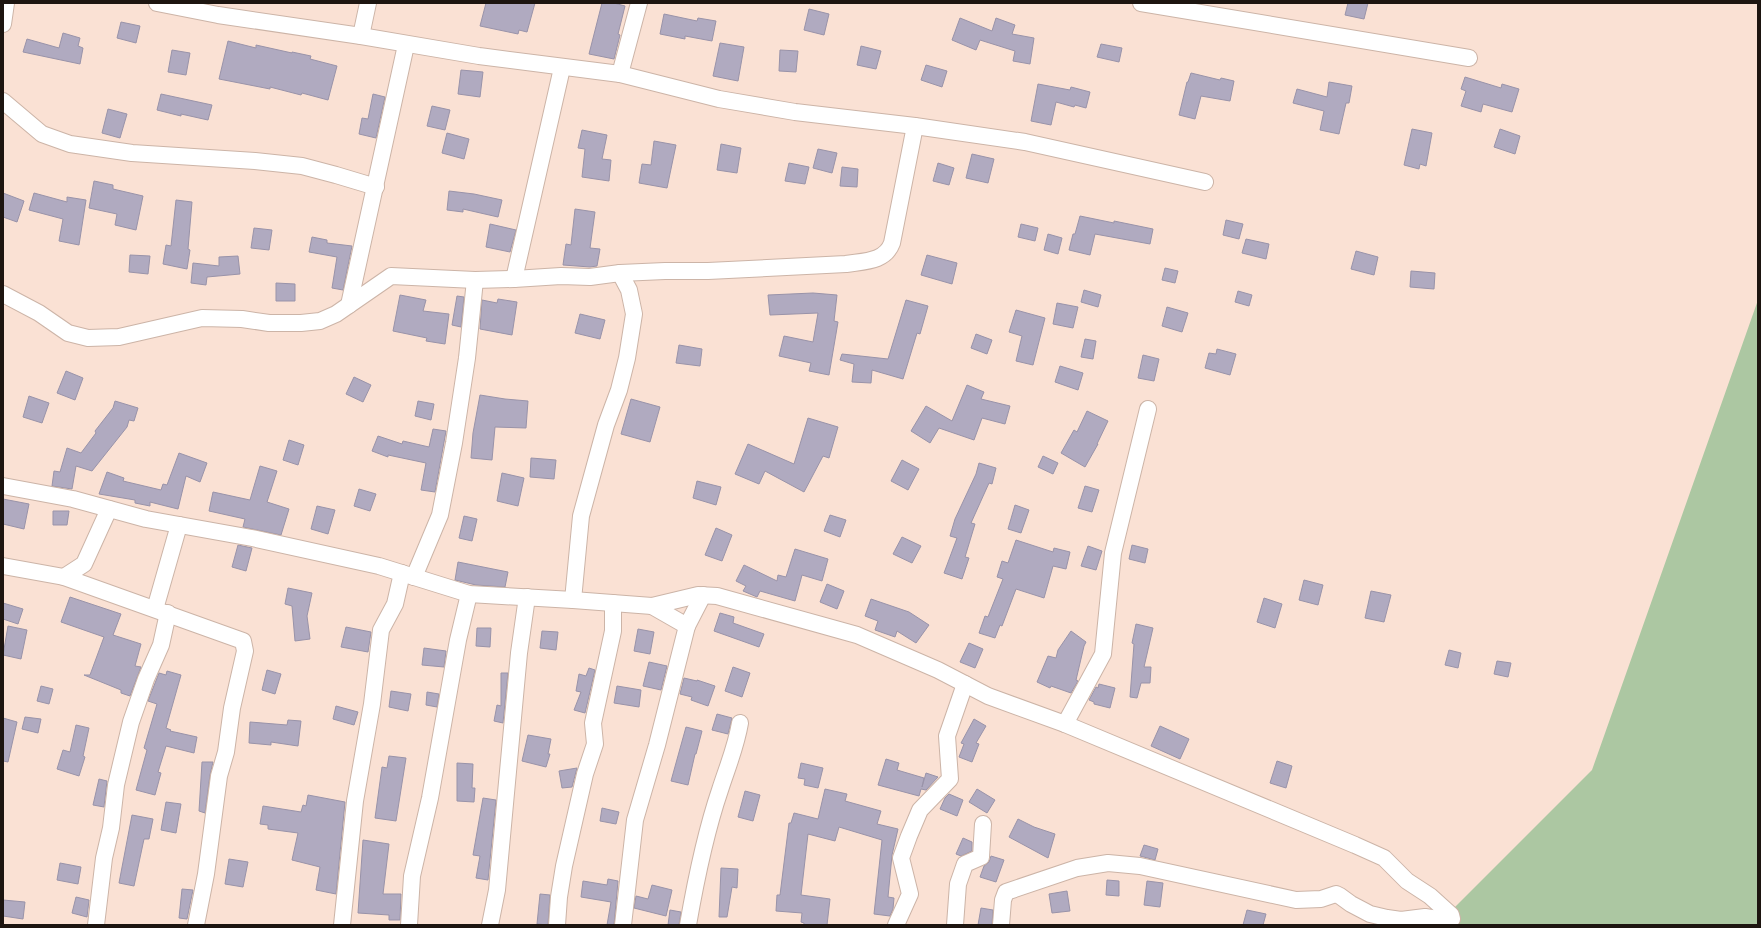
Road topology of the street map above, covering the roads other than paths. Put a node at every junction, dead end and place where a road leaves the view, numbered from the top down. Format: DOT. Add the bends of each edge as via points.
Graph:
graph roads {
  1 [pos="6,3"];
  2 [pos="157,3"];
  3 [pos="368,3"];
  4 [pos="639,3"];
  5 [pos="1141,3"];
  6 [pos="3,24"];
  7 [pos="361,36"];
  8 [pos="406,45"];
  9 [pos="1469,58"];
  10 [pos="562,68"];
  11 [pos="620,74"];
  12 [pos="3,101"];
  13 [pos="915,126"];
  14 [pos="1205,182"];
  15 [pos="376,187"];
  16 [pos="620,273"];
  17 [pos="514,279"];
  18 [pos="475,280"];
  19 [pos="3,294"];
  20 [pos="349,305"];
  21 [pos="1148,409"];
  22 [pos="3,486"];
  23 [pos="109,509"];
  24 [pos="179,525"];
  25 [pos="3,566"];
  26 [pos="408,575"];
  27 [pos="64,577"];
  28 [pos="469,594"];
  29 [pos="702,595"];
  30 [pos="527,597"];
  31 [pos="573,600"];
  32 [pos="613,602"];
  33 [pos="652,606"];
  34 [pos="161,611"];
  35 [pos="687,626"];
  36 [pos="965,684"];
  37 [pos="740,723"];
  38 [pos="1065,724"];
  39 [pos="983,824"];
  40 [pos="96,925"];
  41 [pos="196,925"];
  42 [pos="342,925"];
  43 [pos="409,925"];
  44 [pos="490,925"];
  45 [pos="557,925"];
  46 [pos="623,925"];
  47 [pos="688,925"];
  48 [pos="896,925"];
  49 [pos="955,925"];
  50 [pos="1001,925"];
  1 -- 6 [label="street"];
  2 -- 7 [label="street" via="218,15"];
  3 -- 7 [label="street"];
  4 -- 11 [label="street"];
  5 -- 9 [label="street"];
  7 -- 8 [label="street"];
  8 -- 10 [label="street"];
  8 -- 15 [label="street"];
  10 -- 11 [label="street"];
  10 -- 17 [label="street"];
  11 -- 13 [label="street" via="719,99 795,112"];
  12 -- 15 [label="street" via="42,134 70,144 132,153 302,166"];
  13 -- 14 [label="street" via="1024,142"];
  13 -- 16 [label="street" via="892,243 889,251 879,258 846,264"];
  15 -- 20 [label="street"];
  16 -- 17 [label="street" via="590,277"];
  16 -- 31 [label="street" via="629,290 634,314 619,390 606,425 581,516"];
  17 -- 18 [label="street"];
  18 -- 20 [label="street" via="391,276"];
  18 -- 26 [label="street" via="467,358 440,515"];
  19 -- 20 [label="street" via="40,313 68,333 88,338 119,337 202,318 269,323 320,321"];
  21 -- 38 [label="street" via="1113,553 1103,654"];
  22 -- 23 [label="street"];
  23 -- 24 [label="street"];
  23 -- 27 [label="street" via="84,564"];
  24 -- 26 [label="street" via="319,552"];
  24 -- 34 [label="street"];
  25 -- 27 [label="street"];
  26 -- 28 [label="street"];
  26 -- 42 [label="street" via="381,630 372,704 355,801"];
  27 -- 34 [label="street"];
  28 -- 30 [label="street"];
  28 -- 43 [label="street" via="458,640 430,798 412,876"];
  29 -- 33 [label="street"];
  29 -- 35 [label="street"];
  29 -- 36 [label="street" via="717,596 857,635"];
  30 -- 31 [label="street"];
  30 -- 44 [label="street" via="519,653 497,890"];
  31 -- 32 [label="street"];
  32 -- 33 [label="street"];
  32 -- 45 [label="street" via="613,631 593,723 595,744 585,774 564,866"];
  33 -- 35 [label="street"];
  34 -- 40 [label="street" via="161,644 146,679 116,786"];
  34 -- 41 [label="street" via="243,641 245,646 226,752 219,776 206,874"];
  35 -- 46 [label="street" via="635,820"];
  36 -- 38 [label="street" via="988,696"];
  36 -- 48 [label="street" via="947,736 950,779 920,810 901,858 910,894"];
  37 -- 47 [label="street" via="737,742 702,853"];
  38 -- 50 [label="street" via="1384,858 1407,881 1430,896 1451,915 1452,919 1446,921 1425,917 1401,920 1387,918 1370,914 1336,894 1321,899 1296,900 1140,866 1108,863 1077,868 1006,892"];
  39 -- 49 [label="street" via="981,857 965,864 958,884"];
}
